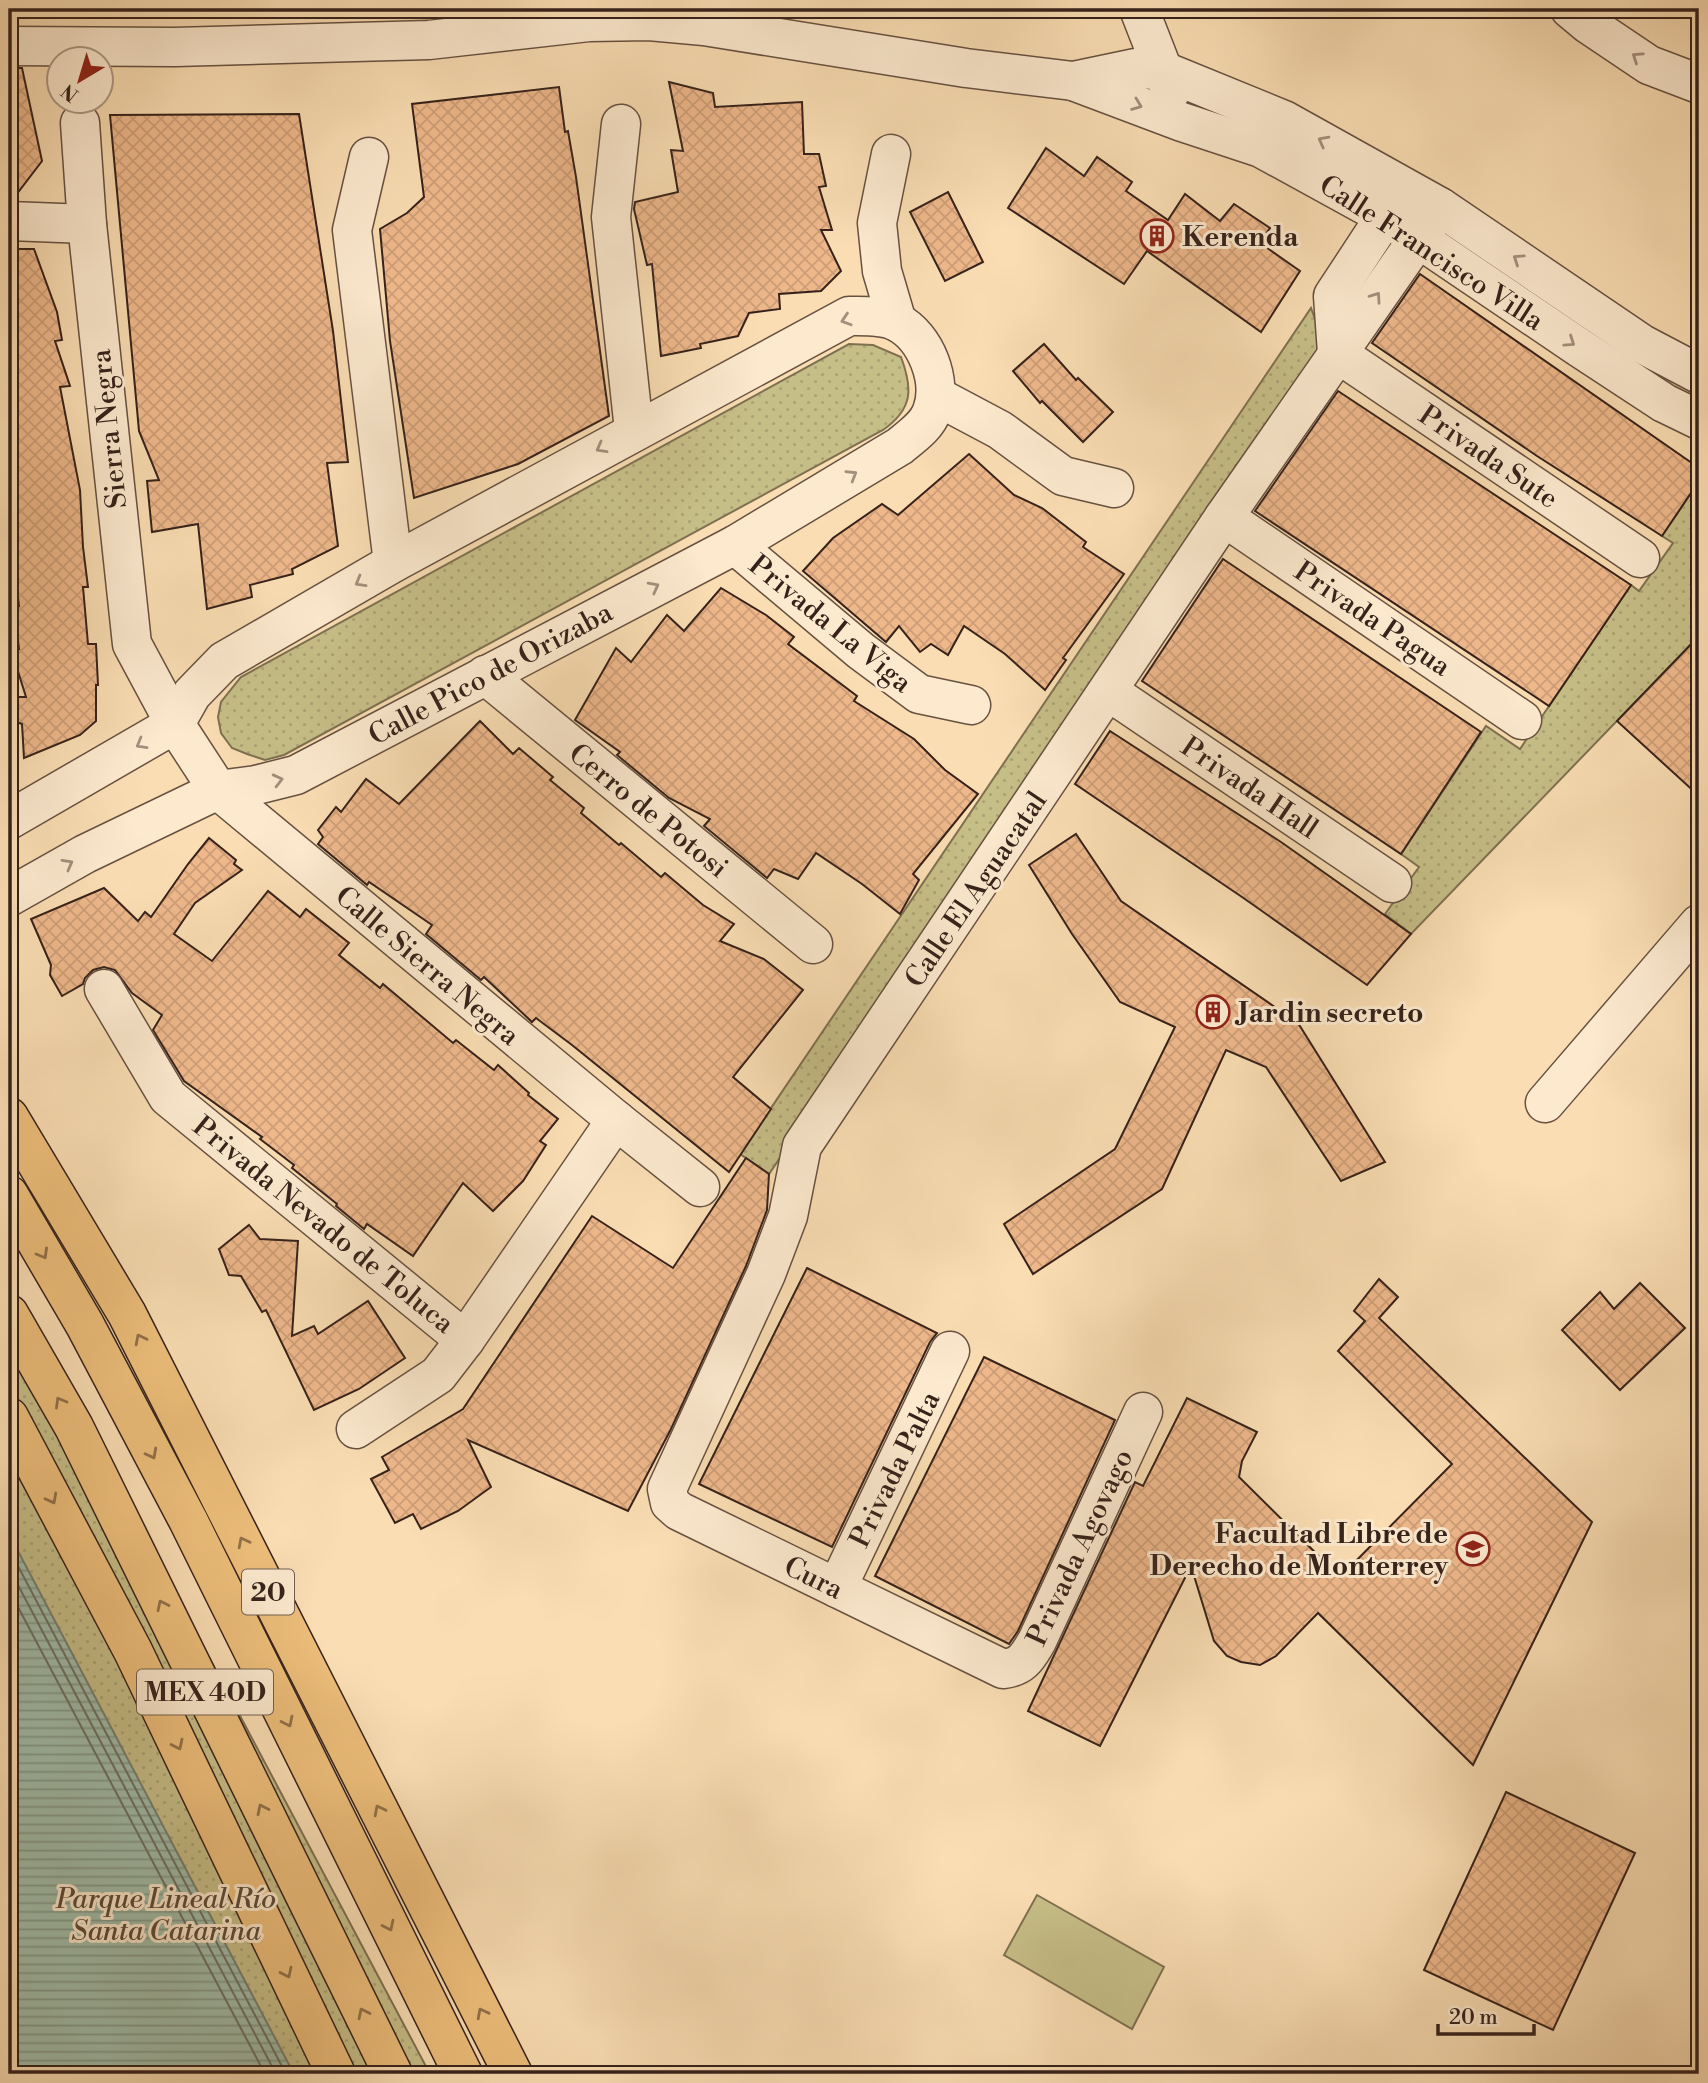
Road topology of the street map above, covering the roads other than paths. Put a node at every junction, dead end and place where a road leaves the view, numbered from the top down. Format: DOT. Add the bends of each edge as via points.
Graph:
graph roads {
  1 [pos="1139,9"];
  2 [pos="1570,9"];
  3 [pos="9,46"];
  4 [pos="1164,71"];
  5 [pos="1073,81"];
  6 [pos="1699,84"];
  7 [pos="1182,122"];
  8 [pos="80,123"];
  9 [pos="621,124"];
  10 [pos="891,154"];
  11 [pos="369,157"];
  12 [pos="1395,201"];
  13 [pos="1440,207"];
  14 [pos="9,221"];
  15 [pos="87,224"];
  16 [pos="1418,238"];
  17 [pos="897,322"];
  18 [pos="1337,353"];
  19 [pos="1699,374"];
  20 [pos="936,396"];
  21 [pos="1699,419"];
  22 [pos="634,430"];
  23 [pos="1114,488"];
  24 [pos="1224,517"];
  25 [pos="735,545"];
  26 [pos="1640,558"];
  27 [pos="393,563"];
  28 [pos="485,676"];
  29 [pos="1108,691"];
  30 [pos="971,705"];
  31 [pos="1522,720"];
  32 [pos="176,724"];
  33 [pos="218,790"];
  34 [pos="9,820"];
  35 [pos="1392,883"];
  36 [pos="9,897"];
  37 [pos="1699,924"];
  38 [pos="813,944"];
  39 [pos="104,989"];
  40 [pos="1545,1103"];
  41 [pos="9,1117"];
  42 [pos="616,1120"];
  43 [pos="701,1187"];
  44 [pos="9,1195"];
  45 [pos="9,1314"];
  46 [pos="465,1340"];
  47 [pos="950,1351"];
  48 [pos="1143,1412"];
  49 [pos="9,1417"];
  50 [pos="356,1429"];
  51 [pos="680,1458"];
  52 [pos="837,1588"];
  53 [pos="1003,1669"];
  54 [pos="336,2074"];
  55 [pos="393,2074"];
  56 [pos="463,2074"];
  57 [pos="513,2074"];
  1 -- 4 [label="street"];
  6 -- 2 [label="street, one-way" via="1649,65"];
  3 -- 5 [label="street, Calle Francisco Villa" via="415,40 589,22 649,21"];
  4 -- 5 [label="street, Calle Francisco Villa" via="1135,68"];
  4 -- 7 [label="street"];
  12 -- 4 [label="street, Calle Francisco Villa, one-way" via="1284,120"];
  5 -- 7 [label="street, Calle Francisco Villa, one-way"];
  7 -- 12 [label="street, Calle Francisco Villa"];
  8 -- 15 [label="street, Sierra Negra"];
  9 -- 22 [label="street" via="611,217"];
  10 -- 17 [label="street" via="877,223 882,271"];
  11 -- 27 [label="street" via="352,230"];
  12 -- 13 [label="street, Calle Francisco Villa"];
  12 -- 16 [label="street, Calle Francisco Villa"];
  12 -- 18 [label="street" via="1333,296"];
  13 -- 16 [label="street, Calle El Aguacatal"];
  19 -- 13 [label="street, Calle Francisco Villa, one-way" via="1642,344"];
  14 -- 15 [label="street"];
  15 -- 32 [label="street, Sierra Negra" via="132,643"];
  18 -- 16 [label="street, Calle El Aguacatal, one-way"];
  16 -- 21 [label="street, Calle Francisco Villa, one-way" via="1664,403"];
  17 -- 20 [label="street" via="925,351"];
  17 -- 22 [label="street, one-way" via="849,316"];
  18 -- 24 [label="street, Calle El Aguacatal"];
  18 -- 26 [label="street, Privada Sute"];
  20 -- 23 [label="street" via="1000,430 1063,476"];
  25 -- 20 [label="street, Calle Pico de Orizaba, one-way" via="900,446 922,428"];
  22 -- 27 [label="street, one-way"];
  24 -- 29 [label="street, Calle El Aguacatal"];
  24 -- 31 [label="street, Privada Pagua"];
  28 -- 25 [label="street, Calle Pico de Orizaba, one-way"];
  25 -- 30 [label="street, Privada La Viga" via="919,694"];
  27 -- 32 [label="street, one-way" via="224,662 192,694"];
  33 -- 28 [label="street, Calle Pico de Orizaba, one-way" via="296,775"];
  28 -- 38 [label="street, Cerro de Potosi"];
  29 -- 35 [label="street, Privada Hall"];
  29 -- 51 [label="street, Calle El Aguacatal" via="802,1146 788,1216"];
  32 -- 33 [label="street, Calle Sierra Negra"];
  32 -- 34 [label="street, one-way"];
  36 -- 33 [label="street, Calle Pico de Orizaba, one-way"];
  33 -- 42 [label="street, Calle Sierra Negra"];
  37 -- 40 [label="street"];
  39 -- 46 [label="street, Privada Nevado de Toluca" via="168,1097"];
  57 -- 41 [label="main road, 20, one-way" via="127,1314"];
  42 -- 43 [label="street, Calle Sierra Negra"];
  42 -- 46 [label="street"];
  44 -- 56 [label="main road, 20, one-way" via="85,1325 188,1520"];
  55 -- 45 [label="main road, MEX 40D, one-way" via="74,1427"];
  46 -- 50 [label="street, Privada Nevado de Toluca" via="438,1375"];
  47 -- 52 [label="street, Privada Palta"];
  48 -- 53 [label="street, Privada Agovago" via="1037,1640 1024,1662"];
  49 -- 54 [label="main road, MEX 40D, one-way" via="133,1651"];
  51 -- 52 [label="street, Cura" via="667,1489 670,1503 679,1511"];
  52 -- 53 [label="street, Cura"];
}
